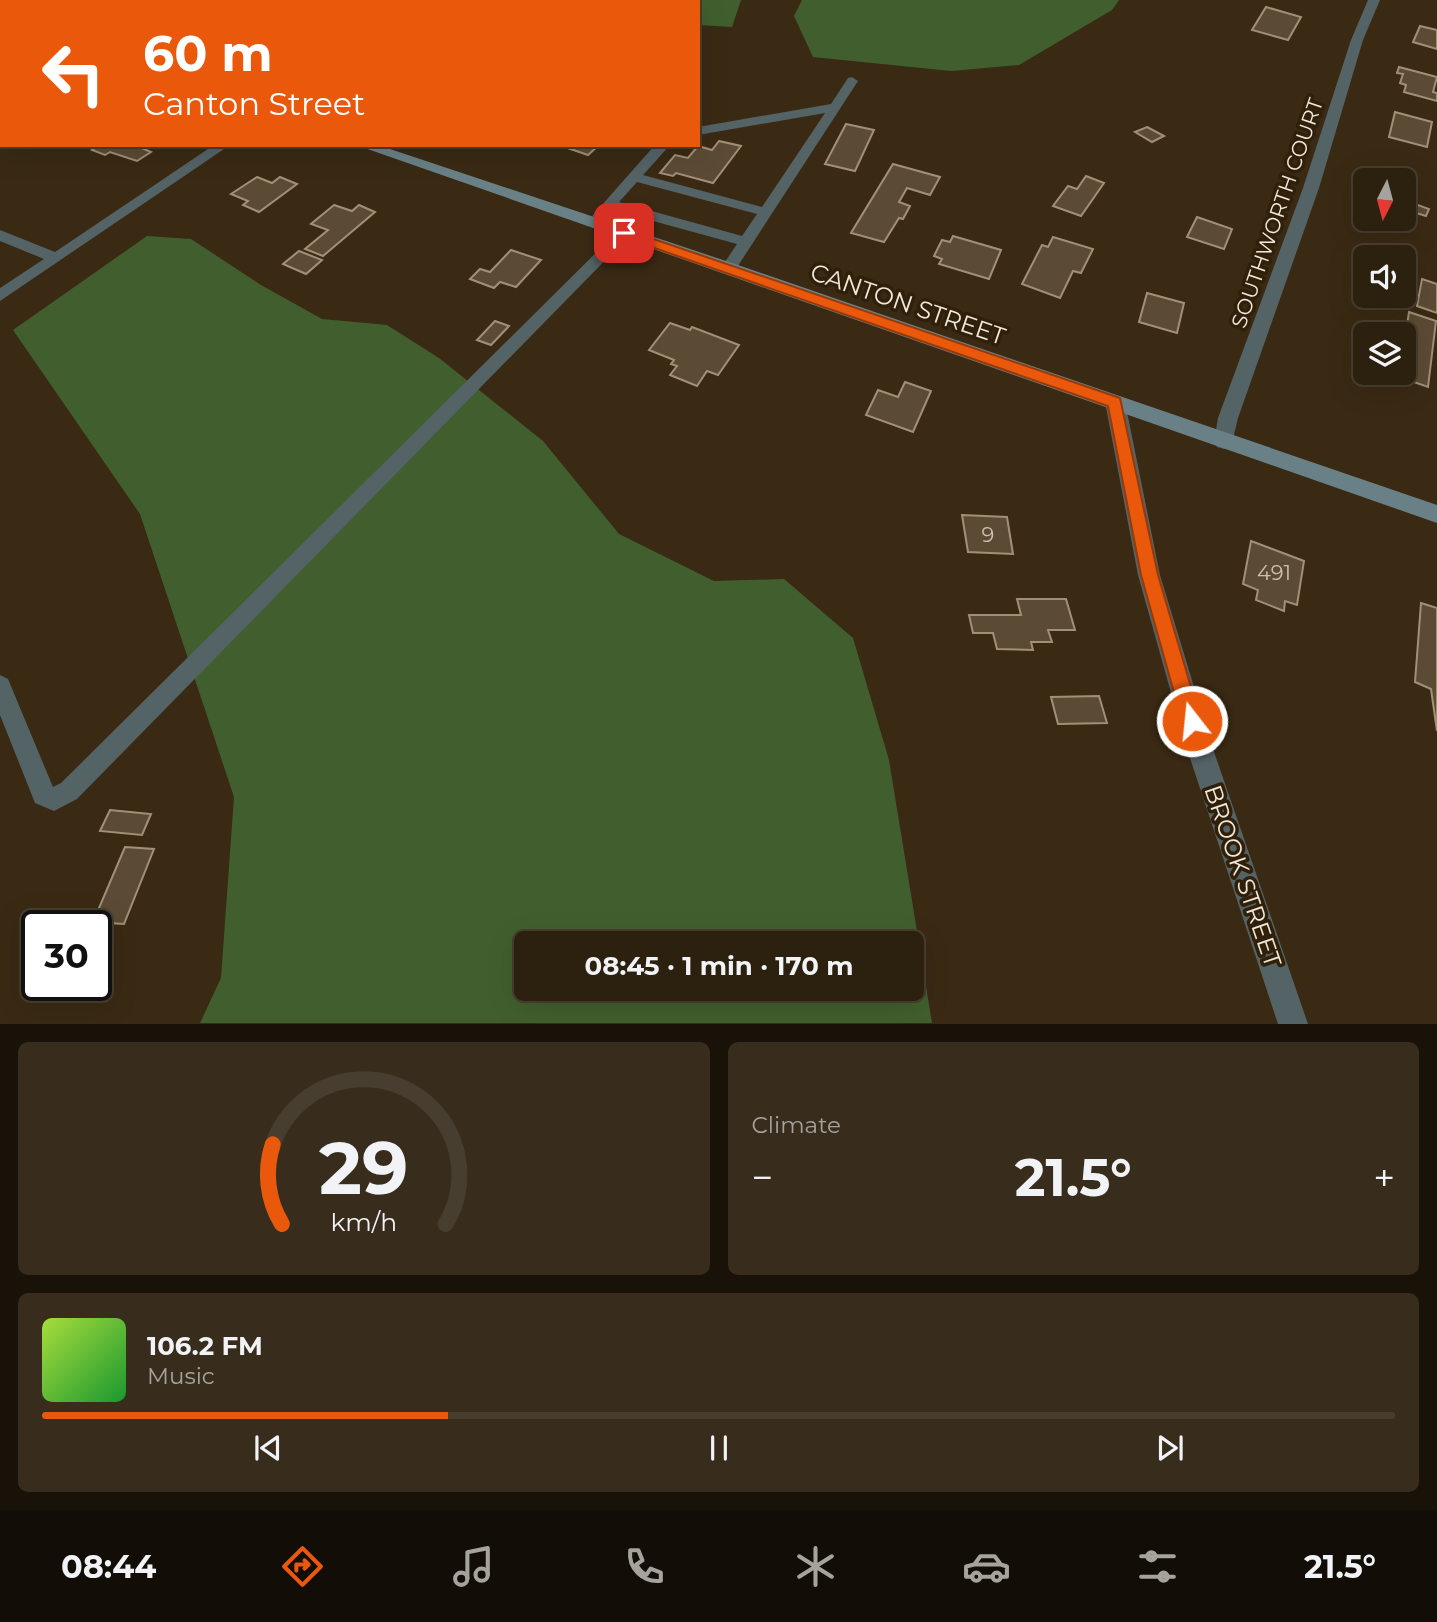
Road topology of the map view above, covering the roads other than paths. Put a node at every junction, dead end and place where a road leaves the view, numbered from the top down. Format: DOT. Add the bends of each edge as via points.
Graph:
graph roads {
  1 [pos="1374,0"];
  2 [pos="852,81"];
  3 [pos="835,107"];
  4 [pos="700,131"];
  5 [pos="220,147"];
  6 [pos="369,147"];
  7 [pos="661,147"];
  8 [pos="634,177"];
  9 [pos="610,204"];
  10 [pos="765,212"];
  11 [pos="593,223"];
  12 [pos="624,233"];
  13 [pos="0,235"];
  14 [pos="746,242"];
  15 [pos="56,258"];
  16 [pos="729,268"];
  17 [pos="0,296"];
  18 [pos="1115,402"];
  19 [pos="1224,441"];
  20 [pos="1437,514"];
  21 [pos="0,686"];
  22 [pos="1293,1024"];
  1 -- 19 [label="street, SOUTHWORTH COURT" via="1228,418"];
  2 -- 3 [label="lane"];
  3 -- 4 [label="lane"];
  3 -- 10 [label="lane"];
  5 -- 15 [label="lane"];
  6 -- 11 [label="main road, CANTON STREET"];
  7 -- 8 [label="lane"];
  8 -- 9 [label="lane"];
  8 -- 10 [label="lane"];
  9 -- 11 [label="lane"];
  9 -- 14 [label="lane"];
  10 -- 14 [label="lane"];
  11 -- 12 [label="main road, CANTON STREET"];
  12 -- 16 [label="main road, CANTON STREET"];
  12 -- 21 [label="lane" via="69,791 54,799 43,795"];
  13 -- 15 [label="lane"];
  14 -- 16 [label="lane"];
  15 -- 17 [label="lane"];
  16 -- 18 [label="main road, CANTON STREET"];
  18 -- 19 [label="main road, CANTON STREET"];
  18 -- 22 [label="street, BROOK STREET" via="1153,588 1199,746"];
  19 -- 20 [label="main road, CANTON STREET"];
}
